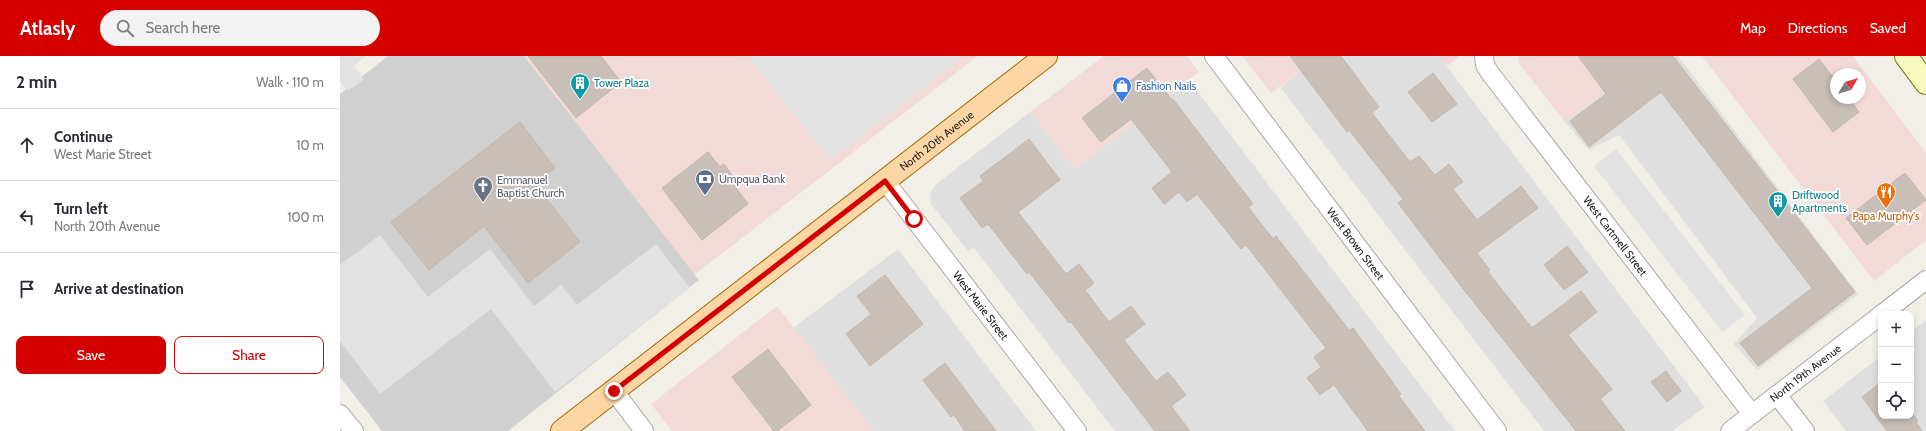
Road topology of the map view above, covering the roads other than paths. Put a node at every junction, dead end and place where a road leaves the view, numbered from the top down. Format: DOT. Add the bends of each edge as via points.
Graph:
graph roads {
  1 [pos="1046,56"];
  2 [pos="1214,56"];
  3 [pos="1484,56"];
  4 [pos="1906,56"];
  5 [pos="1926,83"];
  6 [pos="885,181"];
  7 [pos="1926,280"];
  8 [pos="1886,311"];
  9 [pos="1878,317"];
  10 [pos="614,391"];
  11 [pos="1777,395"];
  12 [pos="340,414"];
  13 [pos="1752,414"];
  14 [pos="354,431"];
  15 [pos="562,431"];
  16 [pos="644,431"];
  17 [pos="1077,431"];
  18 [pos="1497,431"];
  19 [pos="1730,431"];
  20 [pos="1805,431"];
  1 -- 6 [label="main road, North 20th Avenue"];
  2 -- 18 [label="street, West Brown Street"];
  3 -- 13 [label="street, West Cartmell Street" via="1485,65 1490,73"];
  4 -- 5 [label="main road"];
  6 -- 10 [label="main road, North 20th Avenue"];
  6 -- 17 [label="street, West Marie Street"];
  7 -- 8 [label="street, North 19th Avenue"];
  9 -- 11 [label="street, North 19th Avenue"];
  10 -- 15 [label="main road, North 20th Avenue"];
  10 -- 16 [label="street"];
  11 -- 13 [label="street, North 19th Avenue"];
  11 -- 20 [label="street"];
  12 -- 14 [label="street"];
  13 -- 19 [label="street, North 19th Avenue"];
}
